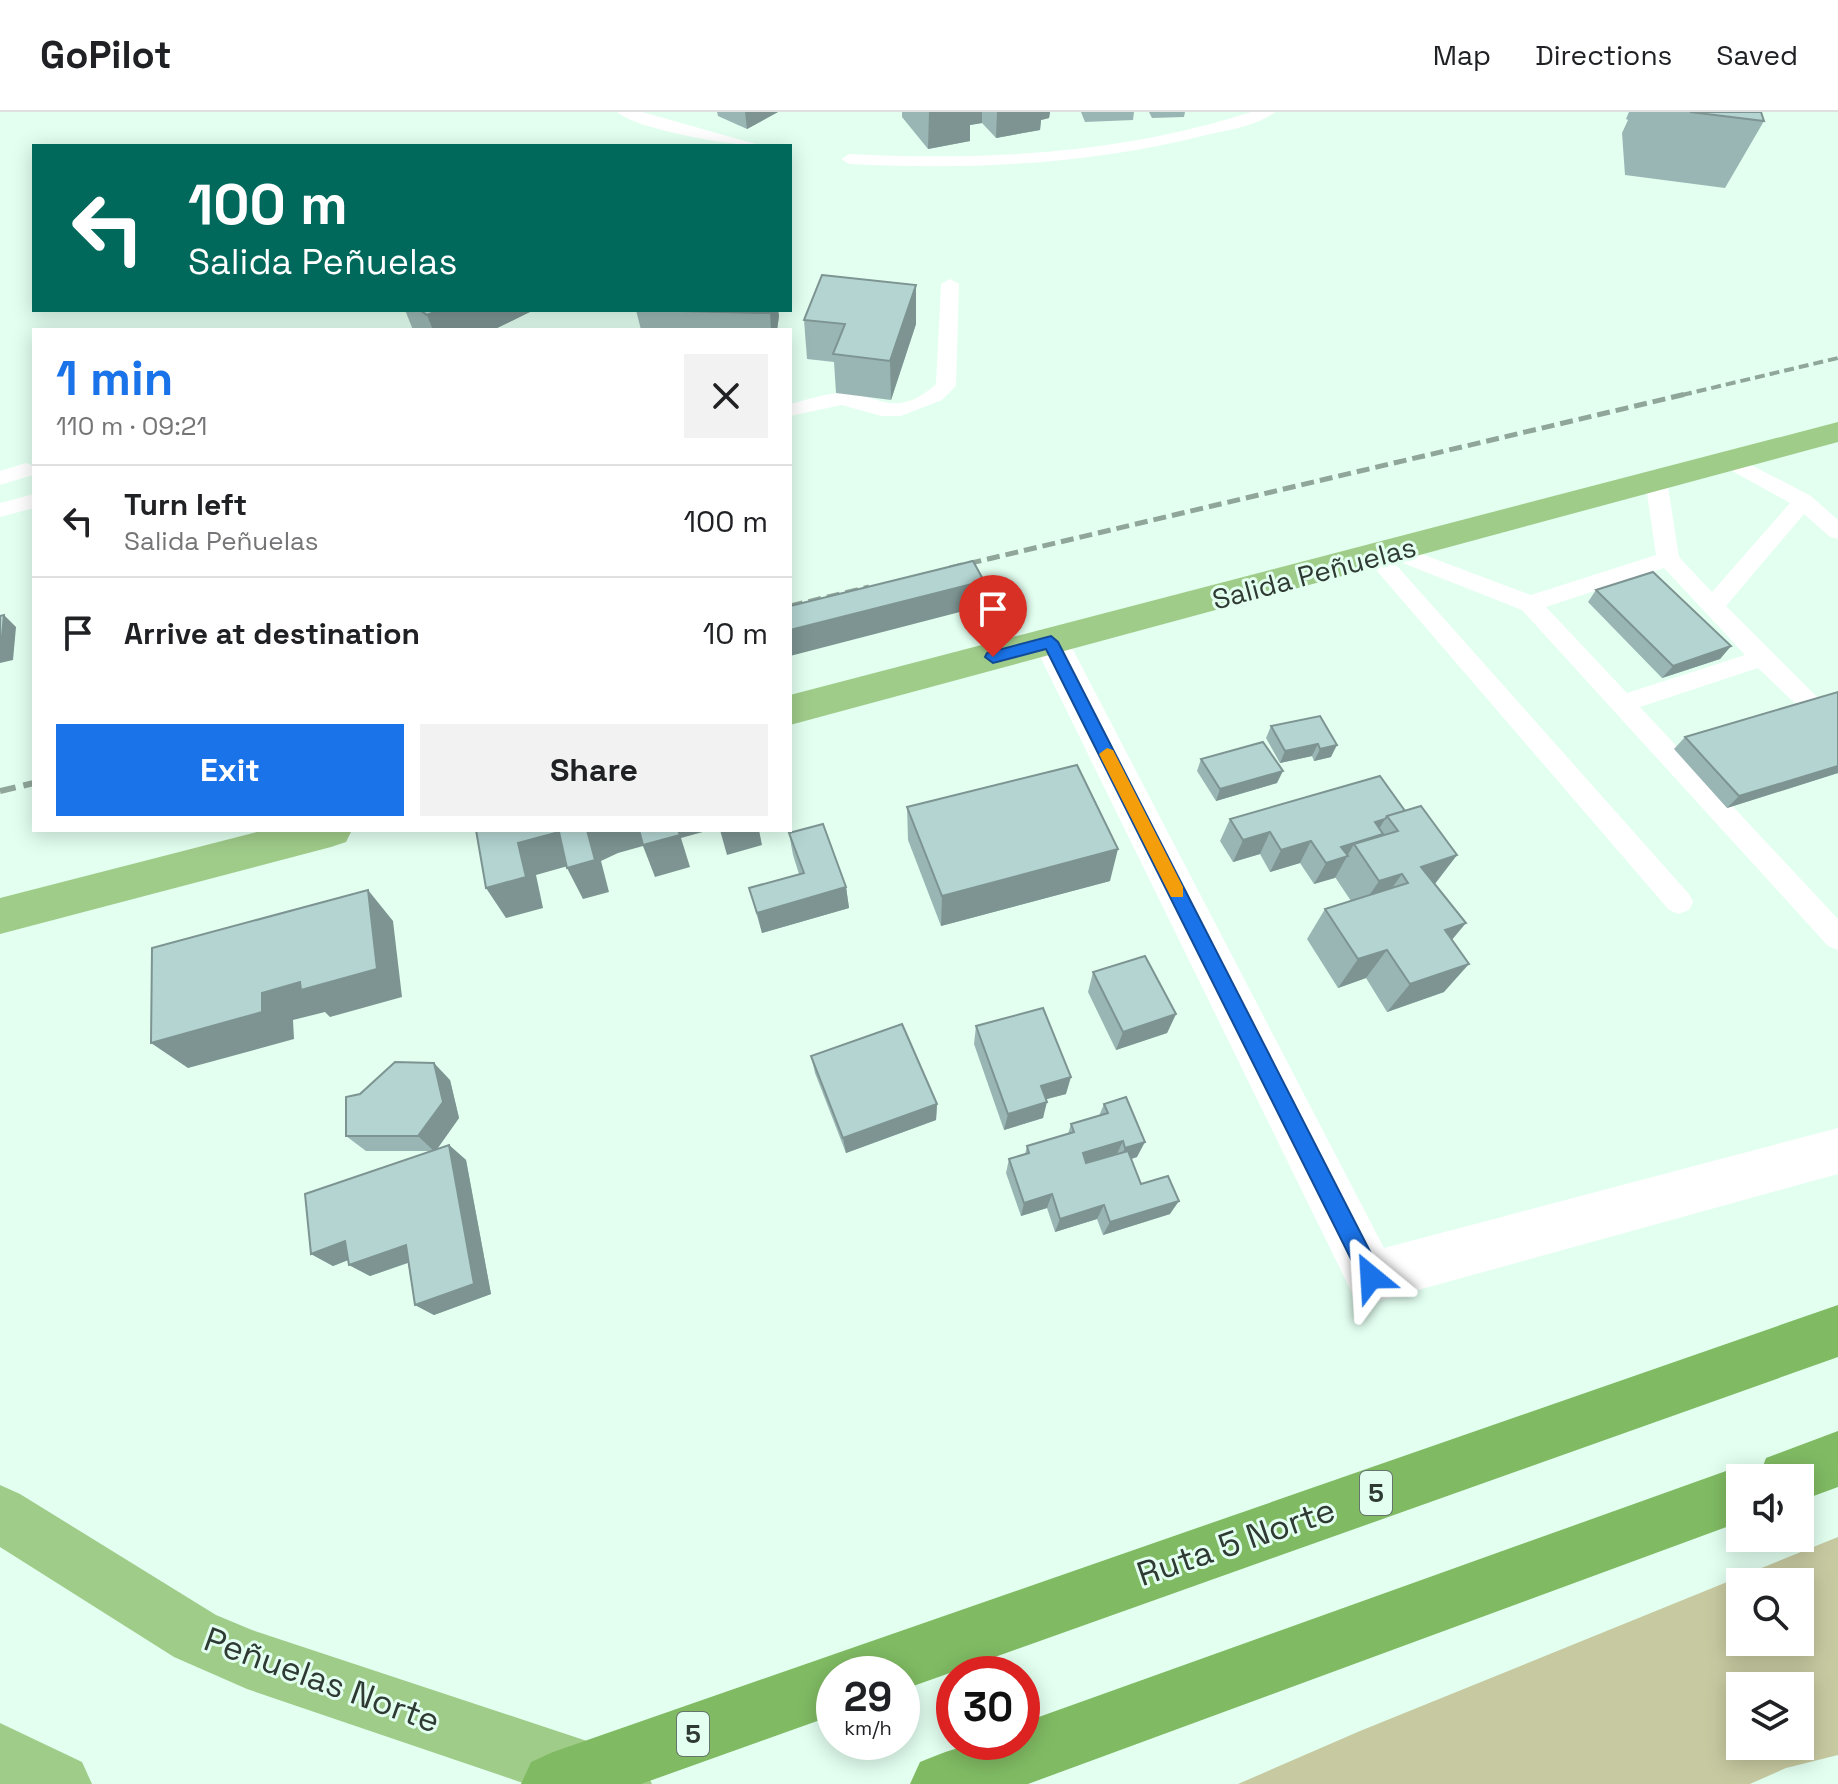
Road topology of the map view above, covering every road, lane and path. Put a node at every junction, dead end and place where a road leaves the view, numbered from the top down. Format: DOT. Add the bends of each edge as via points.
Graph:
graph roads {
  1 [pos="625,112"];
  2 [pos="1267,112"];
  3 [pos="746,144"];
  4 [pos="849,159"];
  5 [pos="950,284"];
  6 [pos="792,410"];
  7 [pos="1838,432"];
  8 [pos="1732,462"];
  9 [pos="26,470"];
  10 [pos="0,478"];
  11 [pos="1656,480"];
  12 [pos="1803,501"];
  13 [pos="32,502"];
  14 [pos="0,510"];
  15 [pos="1838,532"];
  16 [pos="1386,554"];
  17 [pos="1668,559"];
  18 [pos="1530,604"];
  19 [pos="1713,606"];
  20 [pos="1051,642"];
  21 [pos="1762,658"];
  22 [pos="1621,704"];
  23 [pos="1815,707"];
  24 [pos="792,709"];
  25 [pos="323,832"];
  26 [pos="1679,902"];
  27 [pos="0,916"];
  28 [pos="1838,938"];
  29 [pos="1838,1151"];
  30 [pos="1838,1331"];
  31 [pos="1838,1459"];
  32 [pos="1814,1468"];
  33 [pos="1726,1499"];
  34 [pos="0,1514"];
  35 [pos="911,1656"];
  36 [pos="816,1690"];
  37 [pos="0,1754"];
  38 [pos="60,1784"];
  39 [pos="553,1784"];
  40 [pos="620,1784"];
  41 [pos="942,1784"];
  1 -- 3 [label="lane"];
  2 -- 4 [label="lane" via="1175,139 1082,155 964,163"];
  5 -- 6 [label="lane" via="946,386 935,396 901,410 842,399"];
  7 -- 8 [label="main road, Salida Peñuelas"];
  8 -- 11 [label="main road, Salida Peñuelas"];
  8 -- 12 [label="lane"];
  9 -- 10 [label="lane"];
  11 -- 16 [label="main road, Salida Peñuelas"];
  11 -- 17 [label="lane"];
  12 -- 15 [label="lane"];
  12 -- 19 [label="lane"];
  13 -- 14 [label="lane"];
  16 -- 18 [label="lane"];
  16 -- 20 [label="main road, Salida Peñuelas"];
  16 -- 26 [label="lane"];
  17 -- 18 [label="lane"];
  17 -- 19 [label="lane"];
  18 -- 22 [label="lane"];
  19 -- 21 [label="lane"];
  20 -- 24 [label="main road, Salida Peñuelas"];
  20 -- 29 [label="street" via="1371,1277"];
  21 -- 22 [label="lane"];
  21 -- 23 [label="lane"];
  22 -- 28 [label="lane"];
  25 -- 27 [label="main road"];
  30 -- 35 [label="highway, Ruta 5 Norte / 5"];
  31 -- 32 [label="highway"];
  33 -- 41 [label="highway"];
  34 -- 40 [label="main road, Peñuelas Norte" via="208,1642 247,1659"];
  36 -- 39 [label="highway, 5"];
  37 -- 38 [label="main road"];
}
